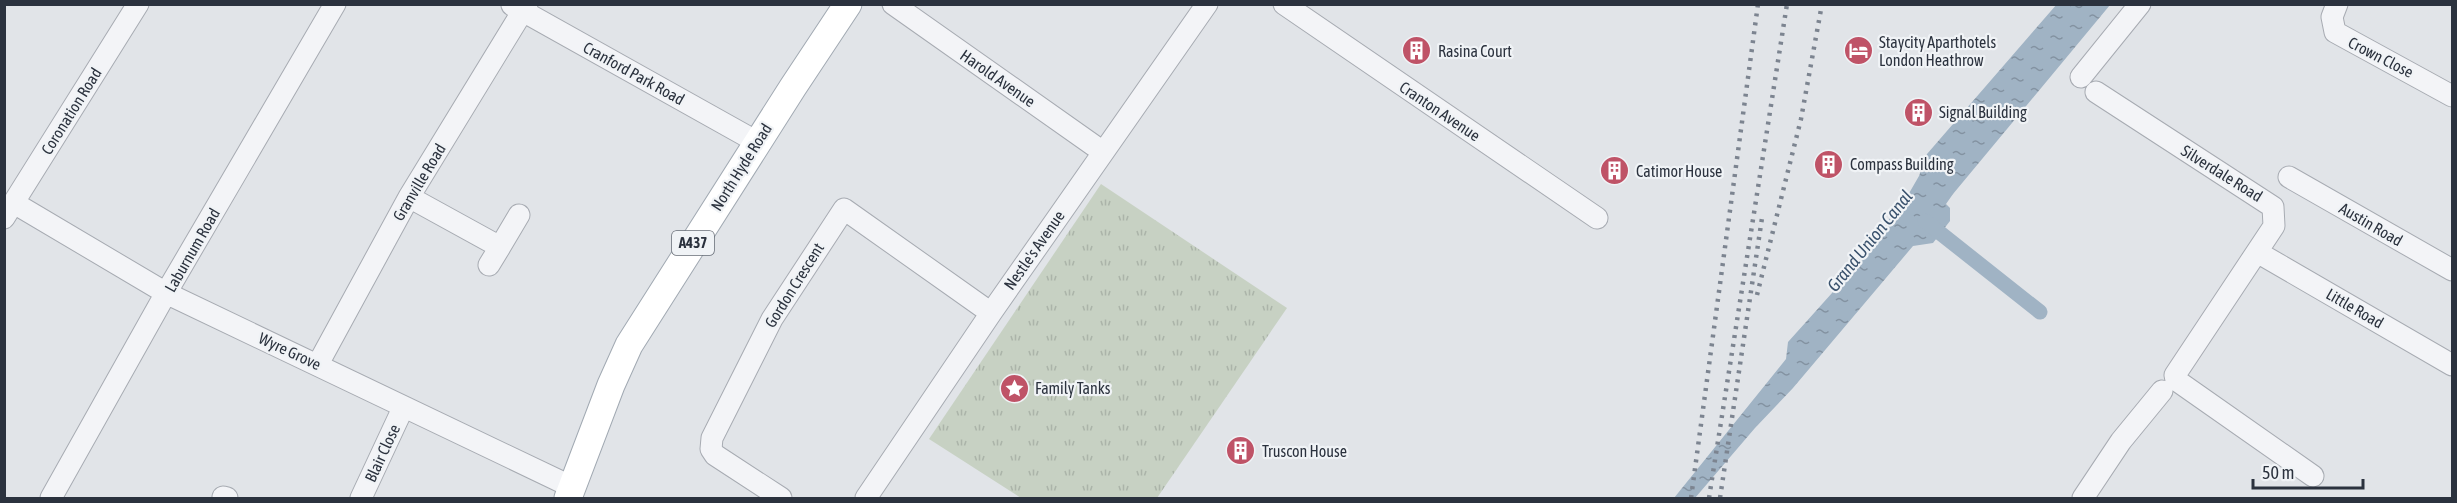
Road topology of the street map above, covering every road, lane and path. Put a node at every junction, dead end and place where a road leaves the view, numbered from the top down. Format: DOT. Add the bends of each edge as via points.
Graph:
graph roads {
  1 [pos="138,4"];
  2 [pos="335,4"];
  3 [pos="848,4"];
  4 [pos="894,4"];
  5 [pos="1207,4"];
  6 [pos="1284,4"];
  7 [pos="2140,4"];
  8 [pos="2337,4"];
  9 [pos="521,7"];
  10 [pos="2081,77"];
  11 [pos="2096,92"];
  12 [pos="2452,96"];
  13 [pos="757,142"];
  14 [pos="1102,152"];
  15 [pos="2289,177"];
  16 [pos="409,197"];
  17 [pos="9,211"];
  18 [pos="519,215"];
  19 [pos="1597,218"];
  20 [pos="2257,252"];
  21 [pos="2452,270"];
  22 [pos="166,293"];
  23 [pos="991,313"];
  24 [pos="318,364"];
  25 [pos="2452,365"];
  26 [pos="2162,391"];
  27 [pos="403,408"];
  28 [pos="2313,476"];
  29 [pos="570,493"];
  30 [pos="51,498"];
  31 [pos="361,498"];
  32 [pos="781,498"];
  33 [pos="866,498"];
  34 [pos="2083,498"];
  1 -- 17 [label="street, Coronation Road"];
  2 -- 22 [label="street, Laburnum Road"];
  3 -- 13 [label="main road, North Hyde Road / A437"];
  4 -- 14 [label="street, Harold Avenue"];
  5 -- 14 [label="street, Nestle's Avenue"];
  6 -- 19 [label="street, Cranton Avenue"];
  7 -- 10 [label="street"];
  8 -- 12 [label="street, Crown Close" via="2332,17 2335,32"];
  9 -- 13 [label="street, Cranford Park Road"];
  9 -- 16 [label="street, Granville Road"];
  11 -- 20 [label="street, Silverdale Road" via="2270,203 2276,218 2274,226"];
  13 -- 29 [label="main road, North Hyde Road / A437" via="629,345"];
  14 -- 23 [label="street, Nestle's Avenue"];
  15 -- 21 [label="street, Austin Road"];
  16 -- 18 [label="street" via="494,256"];
  16 -- 24 [label="street, Granville Road"];
  17 -- 22 [label="street, Wyre Grove"];
  20 -- 25 [label="street, Little Road"];
  20 -- 28 [label="street, Silverdale Road" via="2175,373 2176,380"];
  22 -- 24 [label="street, Wyre Grove"];
  22 -- 30 [label="street, Laburnum Road"];
  23 -- 32 [label="street, Gordon Crescent" via="844,209 772,320 712,438 715,455"];
  23 -- 33 [label="street, Nestle's Avenue"];
  24 -- 27 [label="street, Wyre Grove"];
  26 -- 34 [label="street" via="2121,441"];
  27 -- 29 [label="street, Wyre Grove"];
  27 -- 31 [label="street, Blair Close"];
}
